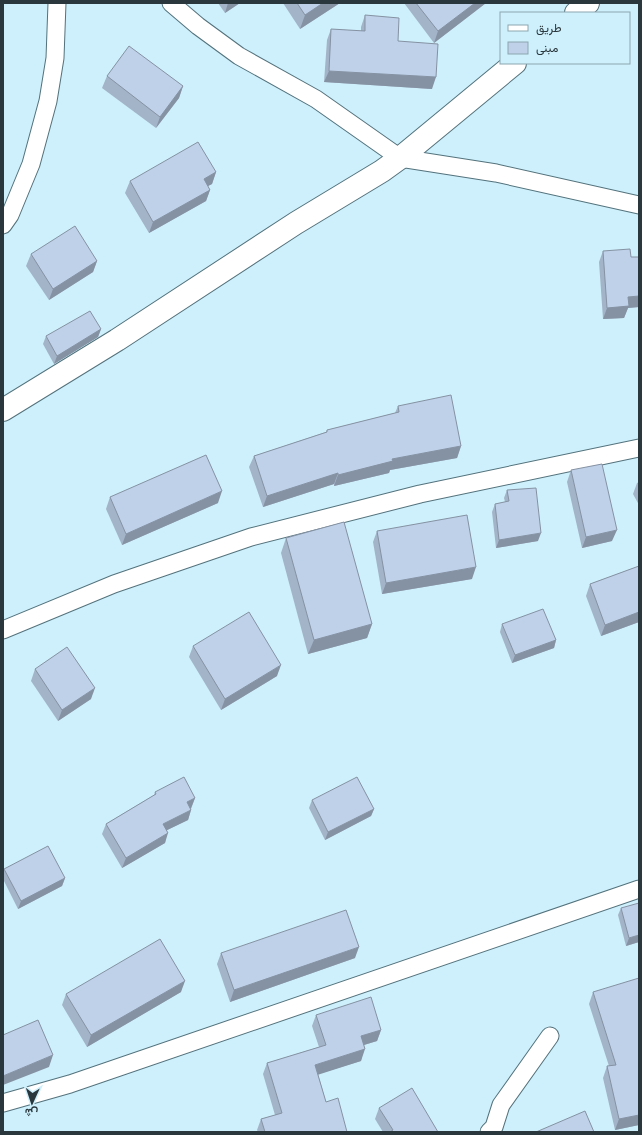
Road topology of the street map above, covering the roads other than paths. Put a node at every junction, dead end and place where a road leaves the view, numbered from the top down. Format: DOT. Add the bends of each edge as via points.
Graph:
graph roads {
  1 [pos="57,3"];
  2 [pos="171,3"];
  3 [pos="588,3"];
  4 [pos="577,12"];
  5 [pos="514,64"];
  6 [pos="400,158"];
  7 [pos="639,205"];
  8 [pos="3,225"];
  9 [pos="3,410"];
  10 [pos="639,448"];
  11 [pos="3,630"];
  12 [pos="639,889"];
  13 [pos="550,1036"];
  14 [pos="3,1103"];
  15 [pos="490,1132"];
  1 -- 8 [label="street" via="55,58 48,101 31,164 10,215"];
  2 -- 6 [label="street" via="239,56 316,99"];
  3 -- 4 [label="main road"];
  5 -- 6 [label="main road"];
  6 -- 7 [label="street" via="496,174"];
  6 -- 9 [label="main road"];
  10 -- 11 [label="street" via="420,494 251,537 114,584"];
  12 -- 14 [label="street" via="70,1084"];
  13 -- 15 [label="street" via="501,1105 494,1128"];
}
